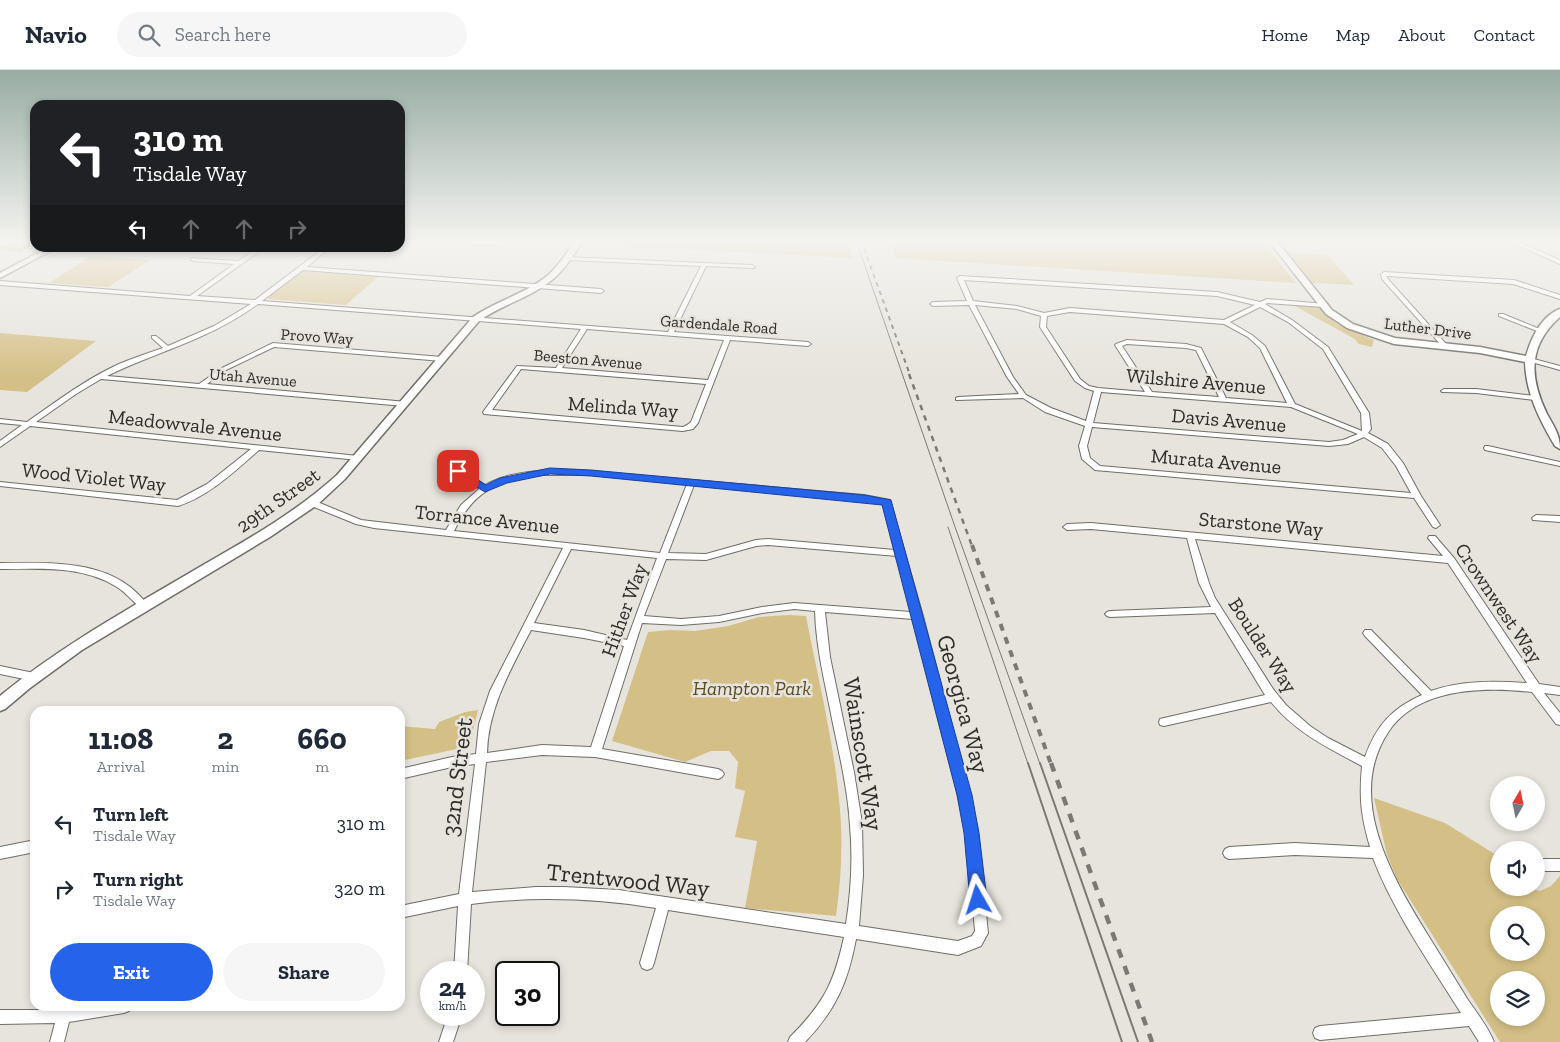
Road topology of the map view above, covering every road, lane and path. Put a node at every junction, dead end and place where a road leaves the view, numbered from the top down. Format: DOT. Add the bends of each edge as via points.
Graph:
graph roads {
  1 [pos="30,285"];
  2 [pos="207,285"];
  3 [pos="278,285"];
  4 [pos="538,285"];
  5 [pos="542,285"];
  6 [pos="694,285"];
  7 [pos="962,285"];
  8 [pos="1078,285"];
  9 [pos="1308,285"];
  10 [pos="1391,285"];
  11 [pos="1524,285"];
  12 [pos="601,291"];
  13 [pos="1560,297"];
  14 [pos="190,298"];
  15 [pos="255,302"];
  16 [pos="972,302"];
  17 [pos="1263,302"];
  18 [pos="1321,302"];
  19 [pos="933,304"];
  20 [pos="1560,312"];
  21 [pos="1044,315"];
  22 [pos="1501,315"];
  23 [pos="476,320"];
  24 [pos="1225,322"];
  25 [pos="585,328"];
  26 [pos="1539,330"];
  27 [pos="670,334"];
  28 [pos="154,337"];
  29 [pos="727,338"];
  30 [pos="808,344"];
  31 [pos="1445,346"];
  32 [pos="167,348"];
  33 [pos="442,359"];
  34 [pos="1530,360"];
  35 [pos="1560,368"];
  36 [pos="557,371"];
  37 [pos="100,376"];
  38 [pos="710,382"];
  39 [pos="200,386"];
  40 [pos="1098,390"];
  41 [pos="1444,391"];
  42 [pos="1150,394"];
  43 [pos="1024,396"];
  44 [pos="1535,398"];
  45 [pos="1223,399"];
  46 [pos="958,400"];
  47 [pos="404,404"];
  48 [pos="1292,405"];
  49 [pos="487,412"];
  50 [pos="0,421"];
  51 [pos="29,424"];
  52 [pos="1089,425"];
  53 [pos="1364,434"];
  54 [pos="0,445"];
  55 [pos="1560,446"];
  56 [pos="256,448"];
  57 [pos="1488,448"];
  58 [pos="358,458"];
  59 [pos="1560,464"];
  60 [pos="458,471"];
  61 [pos="691,483"];
  62 [pos="0,484"];
  63 [pos="485,489"];
  64 [pos="1417,496"];
  65 [pos="312,503"];
  66 [pos="1536,518"];
  67 [pos="1560,519"];
  68 [pos="1436,525"];
  69 [pos="1067,527"];
  70 [pos="449,533"];
  71 [pos="1190,535"];
  72 [pos="1432,538"];
  73 [pos="568,546"];
  74 [pos="900,553"];
  75 [pos="663,556"];
  76 [pos="1451,560"];
  77 [pos="0,566"];
  78 [pos="143,606"];
  79 [pos="820,608"];
  80 [pos="1217,610"];
  81 [pos="1110,614"];
  82 [pos="918,616"];
  83 [pos="638,619"];
  84 [pos="528,626"];
  85 [pos="1368,633"];
  86 [pos="630,644"];
  87 [pos="0,670"];
  88 [pos="34,677"];
  89 [pos="1536,688"];
  90 [pos="1560,691"];
  91 [pos="1429,696"];
  92 [pos="1273,697"];
  93 [pos="0,705"];
  94 [pos="1164,722"];
  95 [pos="1560,722"];
  96 [pos="595,752"];
  97 [pos="481,759"];
  98 [pos="1367,763"];
  99 [pos="405,773"];
  100 [pos="718,774"];
  101 [pos="30,847"];
  102 [pos="1229,852"];
  103 [pos="0,853"];
  104 [pos="1377,853"];
  105 [pos="1545,865"];
  106 [pos="1560,866"];
  107 [pos="465,899"];
  108 [pos="663,904"];
  109 [pos="405,911"];
  110 [pos="851,931"];
  111 [pos="461,961"];
  112 [pos="647,963"];
  113 [pos="94,1011"];
  114 [pos="64,1016"];
  115 [pos="0,1017"];
  116 [pos="1472,1018"];
  117 [pos="451,1026"];
  118 [pos="1320,1033"];
  119 [pos="56,1042"];
  120 [pos="446,1042"];
  121 [pos="796,1042"];
  122 [pos="1486,1042"];
  1 -- 14 [label="street, Gardendale Road"];
  2 -- 14 [label="street"];
  3 -- 15 [label="street"];
  4 -- 23 [label="street, 29th Street" via="492,308"];
  5 -- 12 [label="street"];
  6 -- 27 [label="street"];
  7 -- 16 [label="street"];
  8 -- 17 [label="street" via="1216,294"];
  9 -- 18 [label="street, Luther Drive"];
  10 -- 31 [label="street"];
  11 -- 13 [label="street"];
  14 -- 15 [label="street, Gardendale Road"];
  15 -- 23 [label="street, Gardendale Road"];
  15 -- 32 [label="street" via="216,328"];
  16 -- 19 [label="street"];
  16 -- 21 [label="street" via="1011,305"];
  16 -- 43 [label="street" via="1010,377"];
  17 -- 18 [label="street"];
  17 -- 24 [label="street"];
  17 -- 53 [label="street" via="1326,348 1366,413 1367,429"];
  18 -- 31 [label="street, Luther Drive" via="1337,318 1366,333 1405,343"];
  20 -- 26 [label="street"];
  21 -- 24 [label="street" via="1060,310 1086,311"];
  21 -- 40 [label="street" via="1043,327 1077,380"];
  22 -- 26 [label="street"];
  23 -- 25 [label="street, Gardendale Road"];
  23 -- 33 [label="street, 29th Street"];
  24 -- 48 [label="street" via="1263,347"];
  25 -- 27 [label="street, Gardendale Road"];
  25 -- 36 [label="street"];
  26 -- 34 [label="street"];
  27 -- 29 [label="street, Gardendale Road"];
  28 -- 32 [label="street"];
  29 -- 30 [label="street, Gardendale Road"];
  29 -- 38 [label="street, Melinda Way"];
  31 -- 34 [label="street, Luther Drive"];
  32 -- 37 [label="street"];
  33 -- 39 [label="street, Provo Way" via="273,345 216,373"];
  33 -- 47 [label="street, 29th Street"];
  34 -- 35 [label="street, Luther Drive"];
  34 -- 44 [label="street"];
  36 -- 38 [label="street, Beeston Avenue"];
  36 -- 49 [label="street, Beeston Avenue" via="519,368"];
  37 -- 39 [label="street, Utah Avenue"];
  37 -- 51 [label="street"];
  38 -- 49 [label="street, Melinda Way" via="694,423 683,429"];
  39 -- 47 [label="street, Utah Avenue"];
  40 -- 42 [label="street, Wilshire Avenue"];
  40 -- 52 [label="street, Murata Avenue"];
  41 -- 44 [label="street"];
  42 -- 45 [label="street, Wilshire Avenue"];
  42 -- 45 [label="street" via="1118,345 1137,343 1199,349"];
  43 -- 46 [label="street"];
  43 -- 52 [label="street, Davis Avenue" via="1048,410"];
  44 -- 55 [label="street"];
  45 -- 48 [label="street, Wilshire Avenue"];
  47 -- 58 [label="street, 29th Street"];
  48 -- 53 [label="street, Wilshire Avenue"];
  50 -- 51 [label="street, Meadowvale Avenue"];
  51 -- 54 [label="street"];
  51 -- 56 [label="street, Meadowvale Avenue"];
  52 -- 53 [label="street, Davis Avenue" via="1329,444"];
  52 -- 64 [label="street, Murata Avenue" via="1083,446 1086,459 1098,468"];
  53 -- 64 [label="street, Wilshire Avenue" via="1384,446 1400,465"];
  56 -- 58 [label="street, Meadowvale Avenue"];
  56 -- 62 [label="street, Wood Violet Way" via="210,486 178,502"];
  57 -- 59 [label="street"];
  58 -- 65 [label="street, 29th Street"];
  60 -- 63 [label="street"];
  61 -- 63 [label="street" via="550,471 511,478"];
  61 -- 74 [label="street, Georgica Way" via="887,502"];
  61 -- 75 [label="street, Hither Way"];
  63 -- 70 [label="street" via="462,509"];
  64 -- 68 [label="street, Wilshire Avenue"];
  65 -- 70 [label="street, Torrance Avenue" via="359,522"];
  65 -- 78 [label="street, 29th Street" via="276,528"];
  66 -- 67 [label="street"];
  69 -- 71 [label="street, Starstone Way" via="1091,526"];
  70 -- 73 [label="street, Torrance Avenue"];
  71 -- 76 [label="street, Starstone Way"];
  71 -- 80 [label="street, Boulder Way" via="1204,583"];
  72 -- 76 [label="street, Crownwest Way"];
  73 -- 75 [label="street, Torrance Avenue"];
  73 -- 84 [label="street, 32nd Street"];
  74 -- 75 [label="street, Torrance Avenue" via="768,542 706,557"];
  74 -- 82 [label="street, Georgica Way"];
  75 -- 83 [label="street, Hither Way"];
  76 -- 89 [label="street, Crownwest Way"];
  77 -- 78 [label="street" via="58,567 90,572 118,583"];
  78 -- 88 [label="street, 29th Street"];
  79 -- 82 [label="street"];
  79 -- 83 [label="street" via="786,607 681,622"];
  79 -- 110 [label="street, Wainscott Way" via="821,638 854,804 856,864"];
  80 -- 81 [label="street"];
  80 -- 92 [label="street, Boulder Way"];
  82 -- 110 [label="street, Georgica Way" via="972,833 982,933 976,941 958,948"];
  83 -- 86 [label="street, Hither Way"];
  84 -- 86 [label="street"];
  84 -- 97 [label="street, 32nd Street" via="486,714"];
  85 -- 91 [label="street"];
  86 -- 96 [label="street, Hither Way"];
  87 -- 88 [label="street"];
  88 -- 93 [label="street, 29th Street"];
  89 -- 90 [label="street"];
  89 -- 91 [label="street" via="1493,685"];
  89 -- 95 [label="street"];
  91 -- 98 [label="street" via="1401,711 1389,722 1372,746"];
  92 -- 94 [label="street"];
  92 -- 98 [label="street, Boulder Way" via="1306,729"];
  96 -- 97 [label="street" via="542,750"];
  96 -- 100 [label="street"];
  97 -- 99 [label="street"];
  97 -- 107 [label="street, 32nd Street"];
  98 -- 104 [label="street" via="1365,803"];
  101 -- 103 [label="street"];
  102 -- 104 [label="street" via="1295,849"];
  104 -- 116 [label="street" via="1399,899"];
  105 -- 106 [label="street"];
  107 -- 108 [label="street, Trentwood Way" via="579,892"];
  107 -- 109 [label="street, Trentwood Way"];
  107 -- 111 [label="street, 32nd Street"];
  108 -- 110 [label="street, Trentwood Way"];
  108 -- 112 [label="street"];
  110 -- 121 [label="street, Wainscott Way" via="843,971 830,999"];
  113 -- 114 [label="street"];
  114 -- 115 [label="street"];
  114 -- 119 [label="street"];
  116 -- 118 [label="street"];
  116 -- 122 [label="street"];
  117 -- 120 [label="street"];
}
